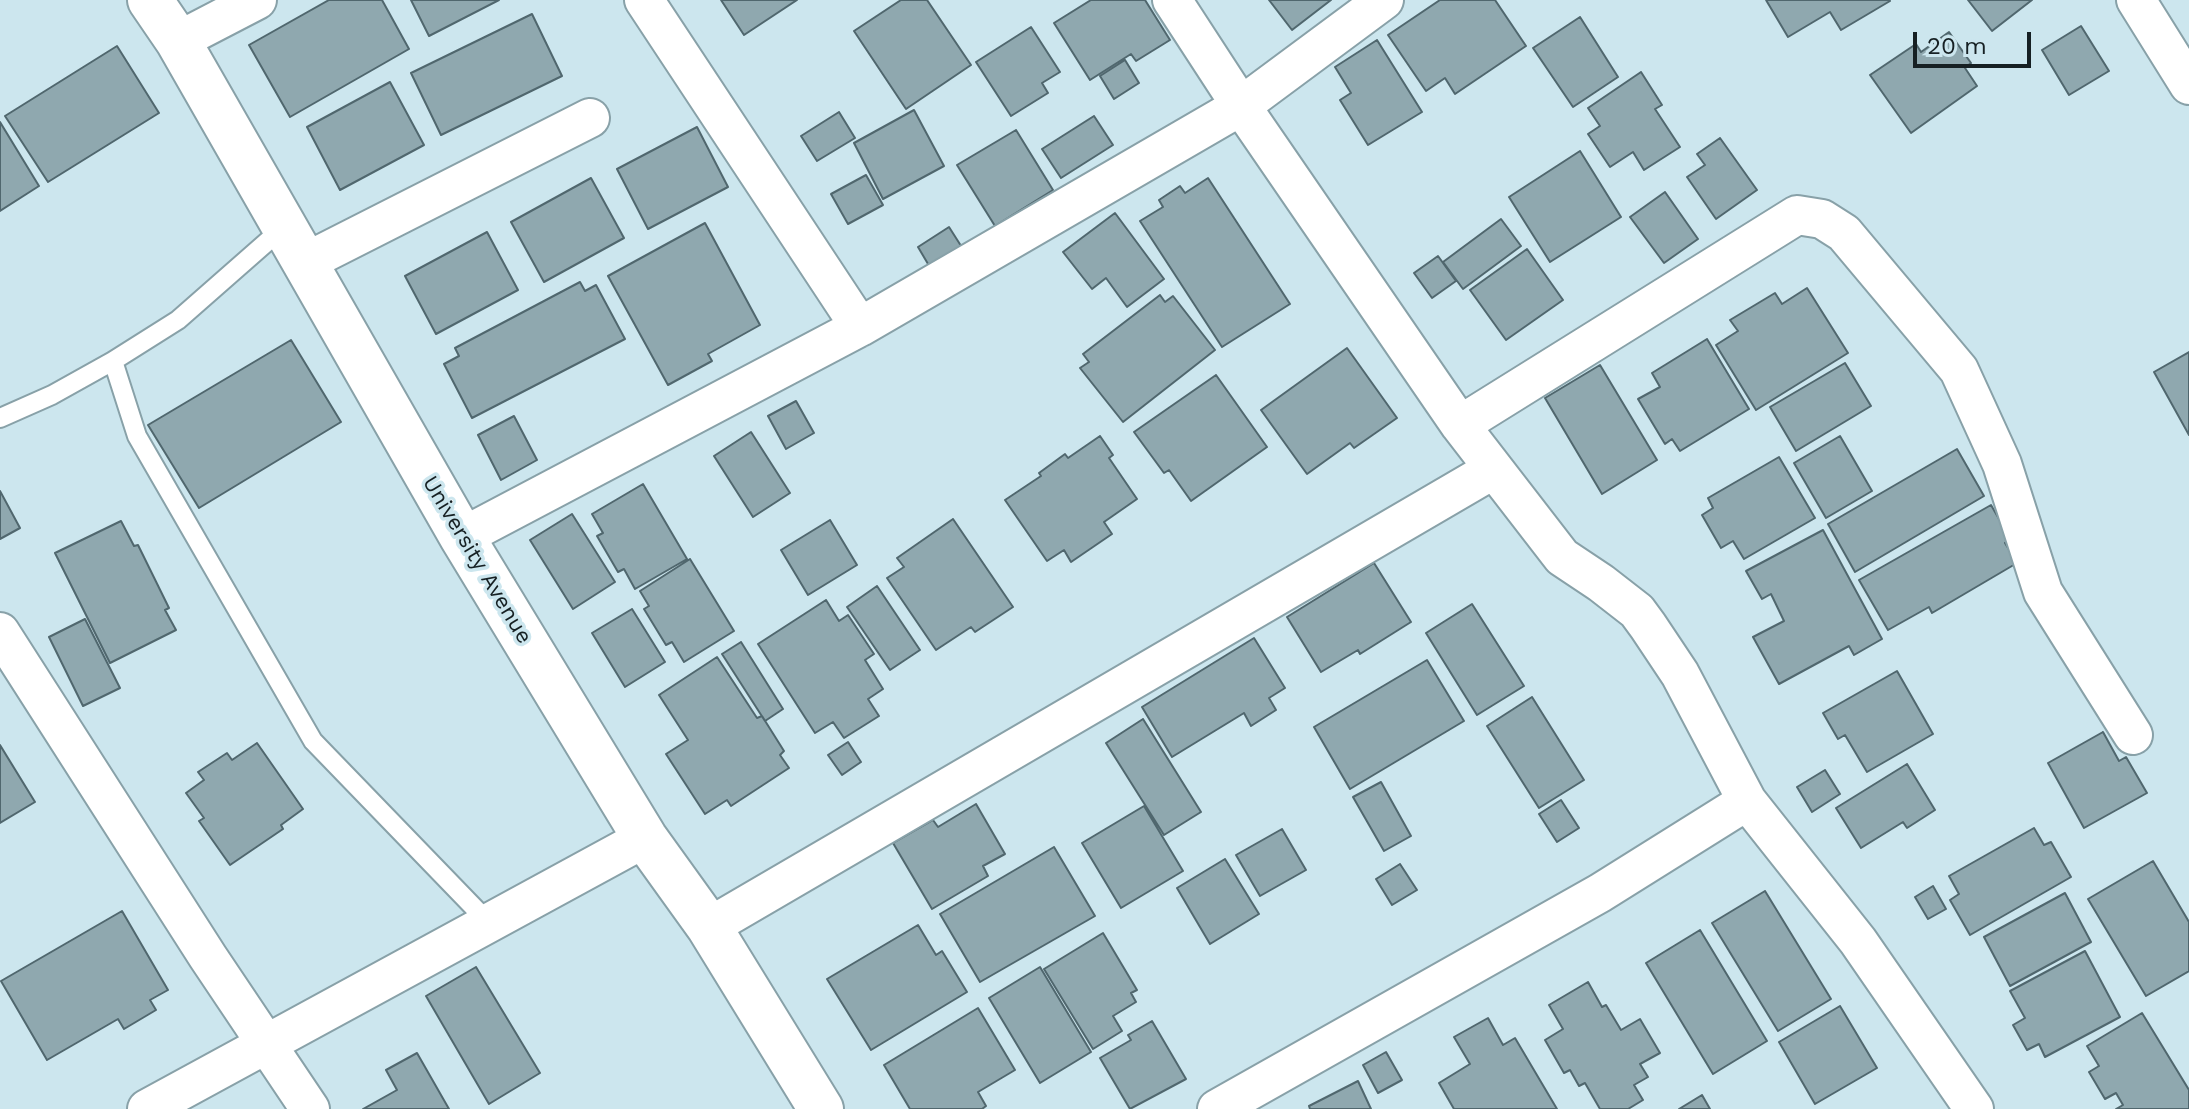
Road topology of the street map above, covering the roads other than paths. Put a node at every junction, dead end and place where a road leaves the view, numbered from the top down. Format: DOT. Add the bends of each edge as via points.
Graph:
graph roads {
  1 [pos="150,0"];
  2 [pos="257,0"];
  3 [pos="644,0"];
  4 [pos="1172,0"];
  5 [pos="1384,0"];
  6 [pos="2136,0"];
  7 [pos="178,41"];
  8 [pos="2189,85"];
  9 [pos="1241,106"];
  10 [pos="590,118"];
  11 [pos="296,244"];
  12 [pos="860,327"];
  13 [pos="113,361"];
  14 [pos="0,418"];
  15 [pos="1460,425"];
  16 [pos="1494,469"];
  17 [pos="462,537"];
  18 [pos="0,632"];
  19 [pos="2133,735"];
  20 [pos="1747,801"];
  21 [pos="645,838"];
  22 [pos="489,923"];
  23 [pos="709,927"];
  24 [pos="265,1043"];
  25 [pos="147,1109"];
  26 [pos="310,1109"];
  27 [pos="821,1109"];
  28 [pos="1217,1109"];
  29 [pos="1974,1109"];
  1 -- 7 [label="street, University Avenue"];
  2 -- 7 [label="street"];
  3 -- 12 [label="street"];
  4 -- 9 [label="street"];
  5 -- 9 [label="street"];
  6 -- 8 [label="street"];
  7 -- 11 [label="street, University Avenue"];
  9 -- 12 [label="street"];
  9 -- 15 [label="street"];
  10 -- 11 [label="street"];
  11 -- 13 [label="lane"];
  11 -- 17 [label="street, University Avenue"];
  12 -- 17 [label="street"];
  13 -- 14 [label="lane"];
  13 -- 22 [label="lane" via="137,436 313,741"];
  15 -- 16 [label="street"];
  15 -- 19 [label="street" via="1797,215 1822,219 1844,233 1959,370 2002,464 2043,592"];
  16 -- 20 [label="street" via="1562,557 1637,611 1680,674"];
  16 -- 23 [label="street"];
  17 -- 21 [label="street, University Avenue"];
  18 -- 24 [label="street"];
  20 -- 28 [label="street" via="1600,893"];
  20 -- 29 [label="street" via="1858,941"];
  21 -- 22 [label="street"];
  21 -- 23 [label="street, University Avenue"];
  22 -- 24 [label="street"];
  23 -- 27 [label="street, University Avenue"];
  24 -- 25 [label="street"];
  24 -- 26 [label="street"];
}
